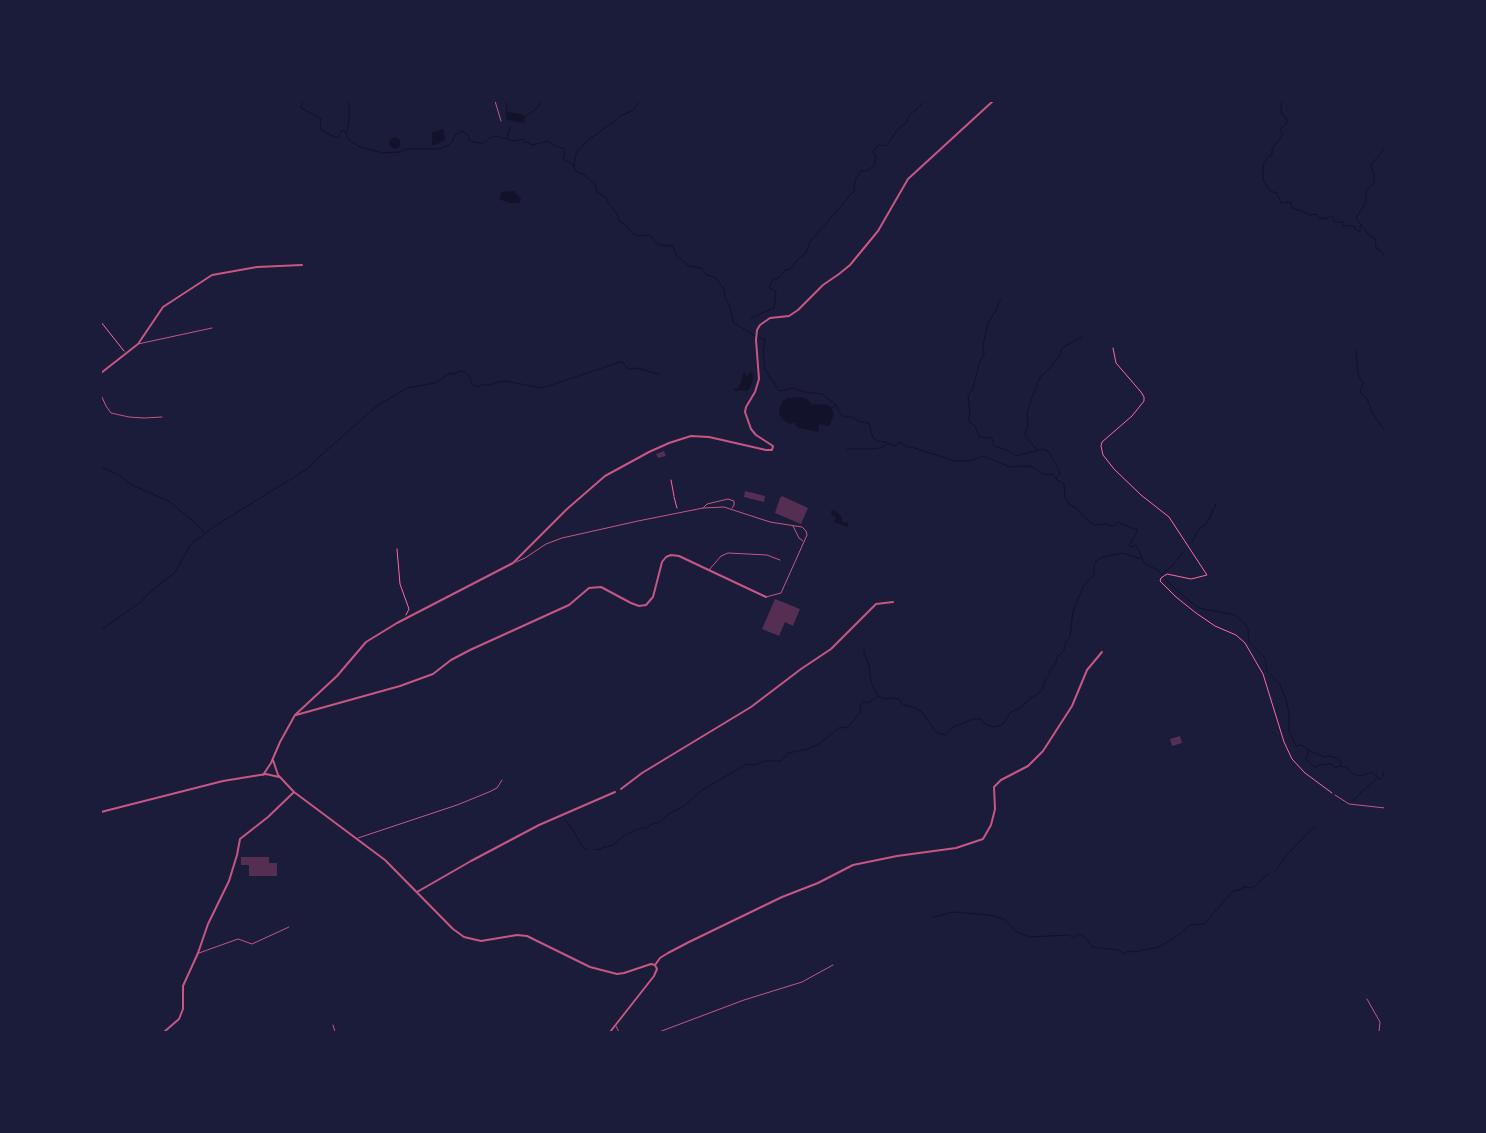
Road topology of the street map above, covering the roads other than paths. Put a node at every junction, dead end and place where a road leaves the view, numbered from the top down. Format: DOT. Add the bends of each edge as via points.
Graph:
graph roads {
  1 [pos="495,101"];
  2 [pos="993,101"];
  3 [pos="502,121"];
  4 [pos="302,265"];
  5 [pos="212,328"];
  6 [pos="138,344"];
  7 [pos="101,373"];
  8 [pos="101,395"];
  9 [pos="162,416"];
  10 [pos="703,508"];
  11 [pos="732,508"];
  12 [pos="793,526"];
  13 [pos="804,541"];
  14 [pos="780,560"];
  15 [pos="513,563"];
  16 [pos="709,570"];
  17 [pos="766,597"];
  18 [pos="893,602"];
  19 [pos="1102,652"];
  20 [pos="295,715"];
  21 [pos="273,758"];
  22 [pos="263,774"];
  23 [pos="280,778"];
  24 [pos="502,780"];
  25 [pos="621,789"];
  26 [pos="294,792"];
  27 [pos="615,792"];
  28 [pos="1335,795"];
  29 [pos="1385,808"];
  30 [pos="101,812"];
  31 [pos="358,839"];
  32 [pos="416,892"];
  33 [pos="289,927"];
  34 [pos="198,954"];
  35 [pos="655,965"];
  36 [pos="833,965"];
  37 [pos="1367,999"];
  38 [pos="333,1025"];
  39 [pos="615,1025"];
  40 [pos="164,1032"];
  41 [pos="335,1032"];
  42 [pos="610,1032"];
  43 [pos="620,1032"];
  44 [pos="659,1032"];
  45 [pos="1379,1032"];
  1 -- 3 [label="lane"];
  2 -- 15 [label="street" via="908,179 878,231 850,264 798,310 789,316 764,320 757,330 759,378 745,412 751,429 770,444 772,450 700,436 669,443 606,476 567,509"];
  4 -- 6 [label="street" via="257,267 212,275 163,306"];
  5 -- 6 [label="lane"];
  6 -- 7 [label="street"];
  8 -- 9 [label="lane" via="111,413 144,418"];
  10 -- 11 [label="lane"];
  10 -- 11 [label="lane" via="728,499 734,501"];
  10 -- 15 [label="lane" via="562,538"];
  11 -- 12 [label="lane" via="762,520"];
  12 -- 13 [label="lane"];
  12 -- 13 [label="lane" via="805,529"];
  13 -- 17 [label="lane" via="782,594"];
  14 -- 16 [label="lane" via="766,555 728,553"];
  15 -- 20 [label="street" via="370,640"];
  16 -- 17 [label="street"];
  16 -- 20 [label="street" via="679,556 668,556 660,565 653,597 646,605 631,603 602,588 589,588 569,605 453,658 433,674"];
  18 -- 25 [label="street" via="876,604 831,649 751,707"];
  19 -- 35 [label="street" via="1087,670 1072,706 1043,751 1028,766 994,787 995,809 991,826 983,839 952,848 853,865 689,942 660,958"];
  20 -- 21 [label="street"];
  21 -- 22 [label="street"];
  21 -- 23 [label="street"];
  22 -- 23 [label="street"];
  22 -- 30 [label="street" via="211,783"];
  23 -- 26 [label="street"];
  24 -- 31 [label="lane" via="497,788 457,806"];
  26 -- 31 [label="street"];
  26 -- 34 [label="street" via="240,839 229,881 208,924"];
  27 -- 32 [label="street" via="539,825"];
  28 -- 29 [label="lane" via="1352,805"];
  31 -- 32 [label="street" via="385,860"];
  32 -- 35 [label="street" via="453,929 469,939 481,941 527,936 590,968 618,974"];
  33 -- 34 [label="lane" via="252,944 238,939"];
  34 -- 40 [label="street" via="183,986 184,1009"];
  35 -- 39 [label="street" via="654,976"];
  36 -- 44 [label="lane" via="802,982"];
  37 -- 45 [label="lane" via="1380,1022"];
  38 -- 41 [label="lane"];
  39 -- 42 [label="street"];
  39 -- 43 [label="lane"];
}
